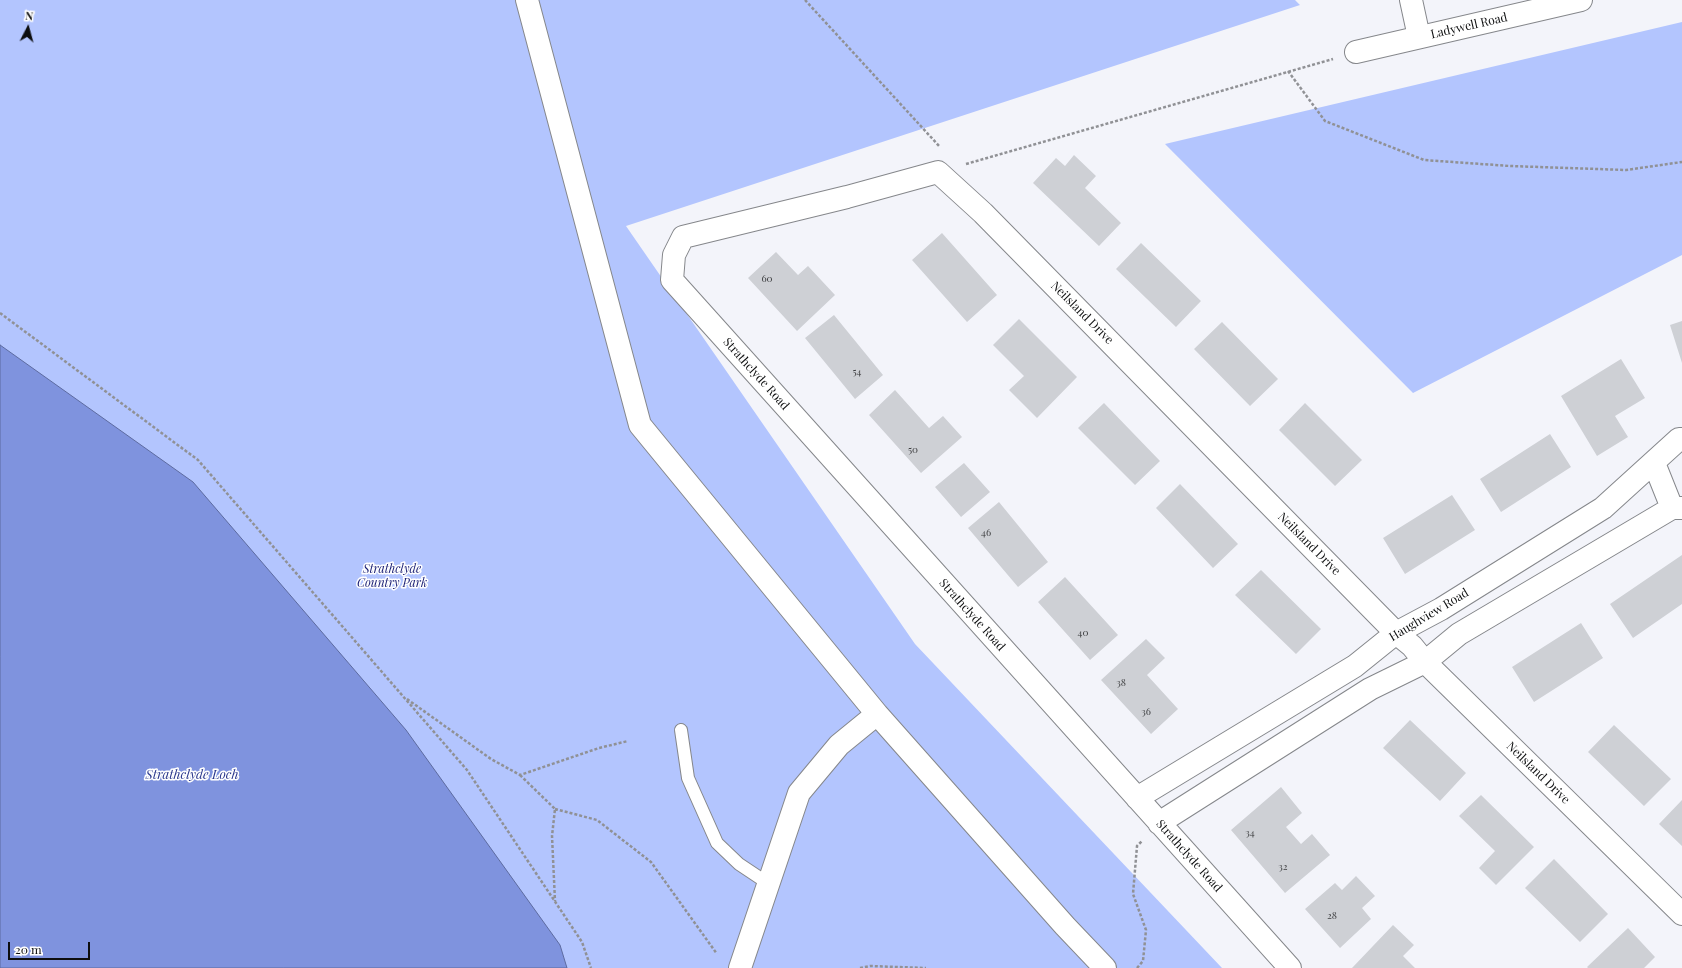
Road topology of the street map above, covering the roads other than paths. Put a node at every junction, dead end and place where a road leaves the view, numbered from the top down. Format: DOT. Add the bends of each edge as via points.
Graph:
graph roads {
  1 [pos="527,0"];
  2 [pos="1411,0"];
  3 [pos="1582,0"];
  4 [pos="1419,37"];
  5 [pos="1356,52"];
  6 [pos="938,172"];
  7 [pos="1682,439"];
  8 [pos="1654,463"];
  9 [pos="1677,508"];
  10 [pos="1396,633"];
  11 [pos="1425,662"];
  12 [pos="877,714"];
  13 [pos="681,730"];
  14 [pos="1136,798"];
  15 [pos="1159,823"];
  16 [pos="769,884"];
  17 [pos="1682,914"];
  18 [pos="740,968"];
  19 [pos="1106,968"];
  20 [pos="1290,968"];
  1 -- 12 [label="street" via="640,425"];
  2 -- 4 [label="street"];
  3 -- 4 [label="street, Ladywell Road"];
  4 -- 5 [label="street, Ladywell Road"];
  6 -- 10 [label="street, Neilsland Drive" via="983,213"];
  6 -- 14 [label="street, Strathclyde Road" via="683,237 674,255 672,280"];
  7 -- 8 [label="street, Haughview Road"];
  8 -- 9 [label="street"];
  8 -- 10 [label="street, Haughview Road" via="1603,508 1441,609"];
  9 -- 11 [label="street" via="1458,634"];
  10 -- 11 [label="street, Neilsland Drive" via="1412,646"];
  10 -- 14 [label="street, Haughview Road" via="1355,666"];
  11 -- 15 [label="street" via="1370,689"];
  11 -- 17 [label="street, Neilsland Drive"];
  12 -- 16 [label="street" via="839,745 799,793"];
  12 -- 19 [label="street" via="1059,920"];
  13 -- 16 [label="lane" via="688,778 716,843 739,864"];
  14 -- 15 [label="street, Strathclyde Road"];
  15 -- 20 [label="street, Strathclyde Road"];
  16 -- 18 [label="street"];
}
